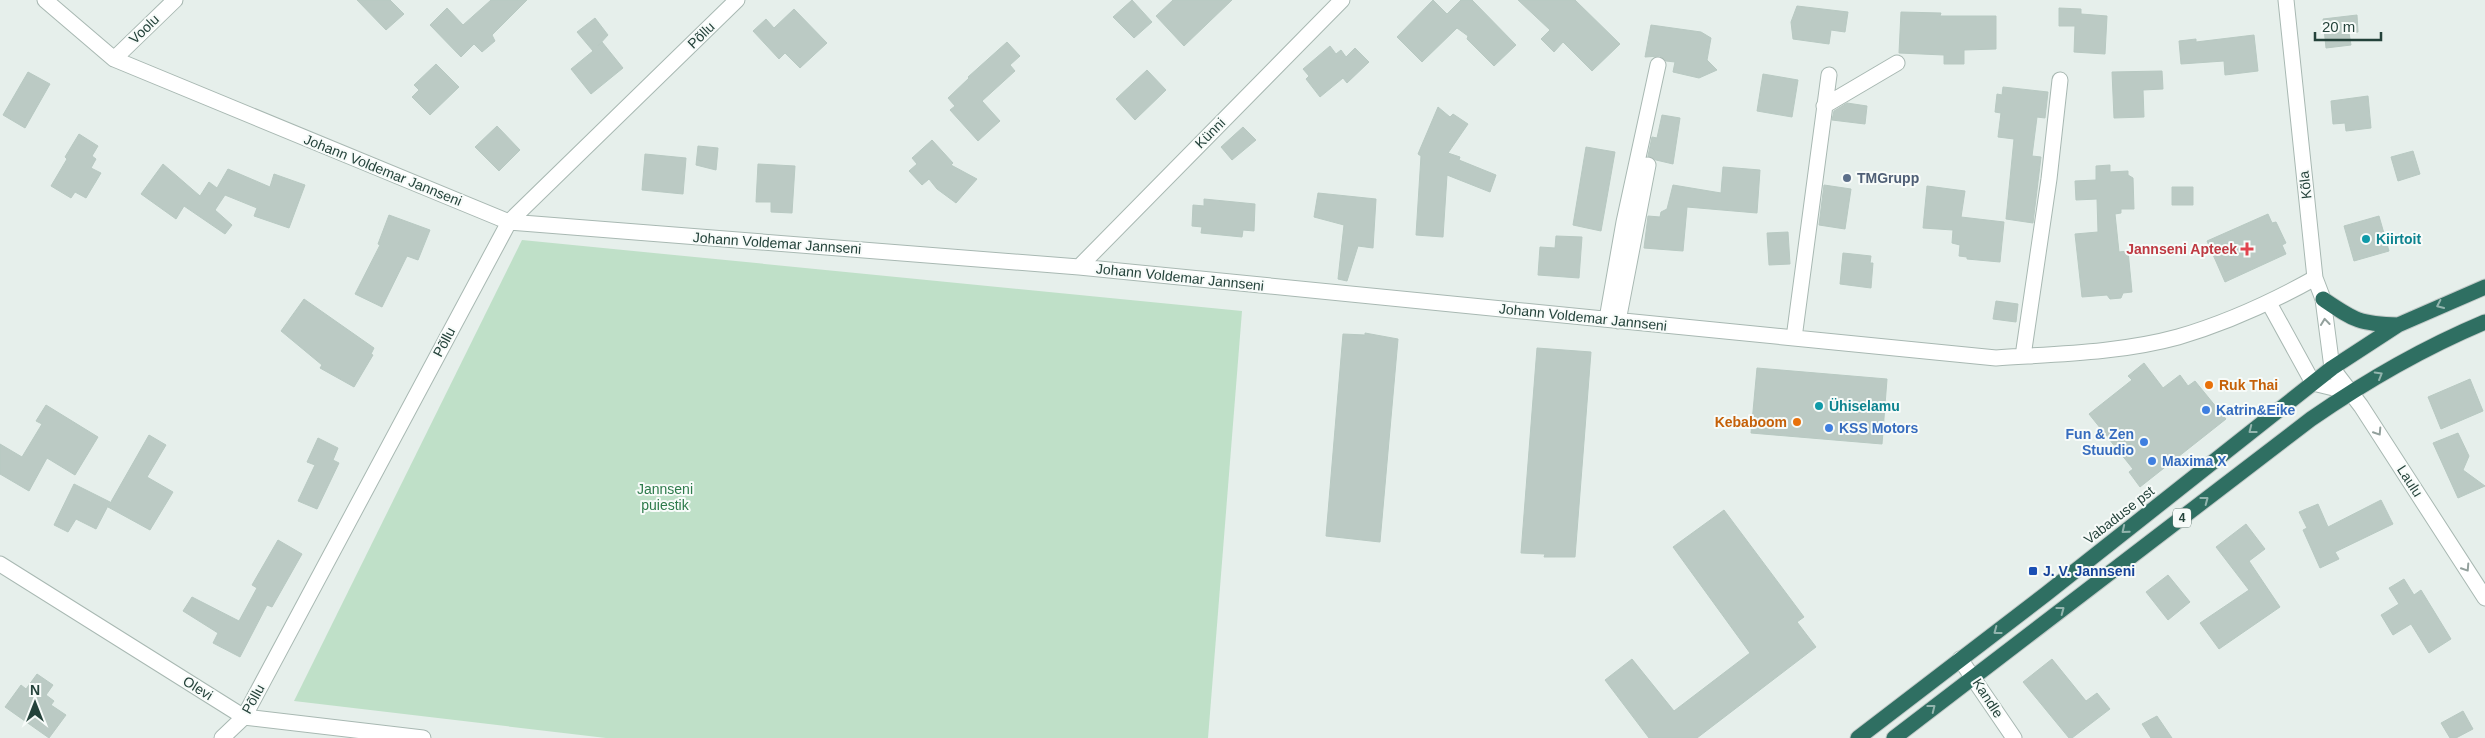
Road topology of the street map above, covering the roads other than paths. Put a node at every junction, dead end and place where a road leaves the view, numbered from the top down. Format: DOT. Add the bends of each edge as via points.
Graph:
graph roads {
  1 [pos="45,0"];
  2 [pos="175,0"];
  3 [pos="738,0"];
  4 [pos="1342,0"];
  5 [pos="2286,0"];
  6 [pos="114,59"];
  7 [pos="1897,63"];
  8 [pos="1658,65"];
  9 [pos="1828,75"];
  10 [pos="2060,80"];
  11 [pos="1824,106"];
  12 [pos="1648,165"];
  13 [pos="509,222"];
  14 [pos="1079,267"];
  15 [pos="2315,278"];
  16 [pos="2485,287"];
  17 [pos="2323,299"];
  18 [pos="2269,303"];
  19 [pos="1612,320"];
  20 [pos="2485,322"];
  21 [pos="2398,325"];
  22 [pos="1794,338"];
  23 [pos="2023,356"];
  24 [pos="2332,368"];
  25 [pos="2313,382"];
  26 [pos="2350,392"];
  27 [pos="0,564"];
  28 [pos="2485,598"];
  29 [pos="1960,659"];
  30 [pos="1974,676"];
  31 [pos="244,717"];
  32 [pos="222,738"];
  33 [pos="423,738"];
  34 [pos="1858,738"];
  35 [pos="1894,738"];
  36 [pos="2014,738"];
  1 -- 6 [label="street, Johann Voldemar Jannseni"];
  2 -- 6 [label="street, Voolu"];
  3 -- 13 [label="street, Põllu"];
  4 -- 14 [label="street, Künni"];
  5 -- 15 [label="street, Kõla"];
  6 -- 13 [label="street, Johann Voldemar Jannseni"];
  7 -- 11 [label="street"];
  8 -- 19 [label="street" via="1624,222"];
  9 -- 11 [label="street"];
  10 -- 23 [label="street"];
  11 -- 22 [label="street"];
  12 -- 19 [label="street"];
  13 -- 14 [label="street, Johann Voldemar Jannseni"];
  13 -- 31 [label="street, Põllu"];
  14 -- 19 [label="street, Johann Voldemar Jannseni"];
  15 -- 17 [label="street, Kõla"];
  15 -- 18 [label="street, Johann Voldemar Jannseni"];
  16 -- 21 [label="highway, Vabaduse pst / 4, one-way"];
  17 -- 21 [label="highway" via="2356,321"];
  24 -- 17 [label="street, Kõla, one-way"];
  18 -- 23 [label="street, Johann Voldemar Jannseni" via="2178,336 2126,347"];
  18 -- 25 [label="street"];
  19 -- 22 [label="street, Johann Voldemar Jannseni"];
  26 -- 20 [label="highway, 4, one-way" via="2414,355"];
  21 -- 24 [label="highway, Vabaduse pst / 4"];
  22 -- 23 [label="street, Johann Voldemar Jannseni" via="1996,358"];
  24 -- 25 [label="highway, Vabaduse pst / 4"];
  24 -- 26 [label="street, Laulu"];
  25 -- 26 [label="street"];
  25 -- 29 [label="highway, Vabaduse pst / 4, one-way"];
  26 -- 28 [label="street, Laulu, one-way"];
  30 -- 26 [label="highway, 4, one-way"];
  27 -- 31 [label="street, Olevi"];
  29 -- 30 [label="street, Kandle"];
  29 -- 34 [label="highway, Vabaduse pst / 4"];
  35 -- 30 [label="highway, 4, one-way"];
  30 -- 36 [label="street, Kandle"];
  31 -- 32 [label="street, Põllu"];
  31 -- 33 [label="street, Olevi"];
}
